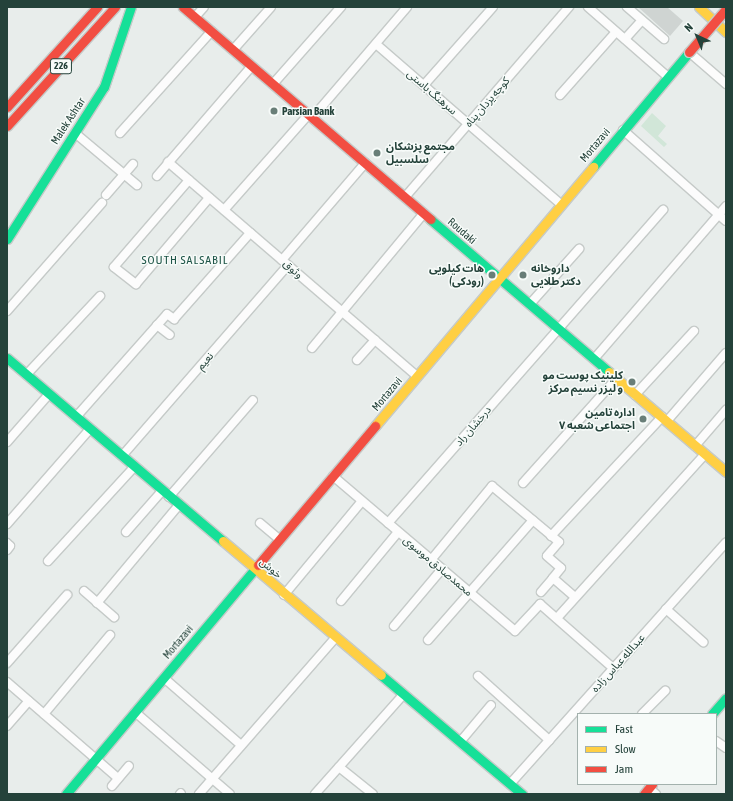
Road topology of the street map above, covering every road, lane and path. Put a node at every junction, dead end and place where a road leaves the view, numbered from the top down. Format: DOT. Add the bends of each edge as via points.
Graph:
graph roads {
  1 [pos="97,7"];
  2 [pos="115,7"];
  3 [pos="131,7"];
  4 [pos="183,7"];
  5 [pos="204,7"];
  6 [pos="271,7"];
  7 [pos="341,7"];
  8 [pos="407,7"];
  9 [pos="493,7"];
  10 [pos="569,7"];
  11 [pos="588,7"];
  12 [pos="627,7"];
  13 [pos="699,7"];
  14 [pos="726,9"];
  15 [pos="195,17"];
  16 [pos="642,20"];
  17 [pos="212,31"];
  18 [pos="616,32"];
  19 [pos="726,32"];
  20 [pos="625,39"];
  21 [pos="664,39"];
  22 [pos="376,44"];
  23 [pos="233,50"];
  24 [pos="689,52"];
  25 [pos="252,66"];
  26 [pos="668,77"];
  27 [pos="273,84"];
  28 [pos="726,84"];
  29 [pos="424,85"];
  30 [pos="560,95"];
  31 [pos="7,107"];
  32 [pos="310,116"];
  33 [pos="469,124"];
  34 [pos="7,126"];
  35 [pos="623,130"];
  36 [pos="75,133"];
  37 [pos="120,133"];
  38 [pos="168,162"];
  39 [pos="365,163"];
  40 [pos="133,164"];
  41 [pos="125,174"];
  42 [pos="157,176"];
  43 [pos="189,180"];
  44 [pos="137,184"];
  45 [pos="405,197"];
  46 [pos="209,198"];
  47 [pos="561,204"];
  48 [pos="726,206"];
  49 [pos="224,210"];
  50 [pos="663,210"];
  51 [pos="424,213"];
  52 [pos="719,214"];
  53 [pos="726,221"];
  54 [pos="250,233"];
  55 [pos="7,239"];
  56 [pos="579,249"];
  57 [pos="285,263"];
  58 [pos="499,278"];
  59 [pos="100,296"];
  60 [pos="530,304"];
  61 [pos="7,311"];
  62 [pos="343,313"];
  63 [pos="157,325"];
  64 [pos="559,329"];
  65 [pos="694,331"];
  66 [pos="170,335"];
  67 [pos="375,340"];
  68 [pos="312,348"];
  69 [pos="726,353"];
  70 [pos="7,358"];
  71 [pos="594,359"];
  72 [pos="357,360"];
  73 [pos="26,374"];
  74 [pos="417,376"];
  75 [pos="617,378"];
  76 [pos="49,394"];
  77 [pos="635,394"];
  78 [pos="253,400"];
  79 [pos="726,410"];
  80 [pos="76,417"];
  81 [pos="664,419"];
  82 [pos="90,429"];
  83 [pos="7,442"];
  84 [pos="695,446"];
  85 [pos="705,454"];
  86 [pos="122,456"];
  87 [pos="134,467"];
  88 [pos="726,472"];
  89 [pos="333,476"];
  90 [pos="523,483"];
  91 [pos="165,494"];
  92 [pos="362,501"];
  93 [pos="179,505"];
  94 [pos="533,520"];
  95 [pos="260,523"];
  96 [pos="388,523"];
  97 [pos="7,524"];
  98 [pos="126,532"];
  99 [pos="398,532"];
  100 [pos="552,536"];
  101 [pos="280,540"];
  102 [pos="726,542"];
  103 [pos="7,543"];
  104 [pos="7,550"];
  105 [pos="431,560"];
  106 [pos="48,562"];
  107 [pos="442,569"];
  108 [pos="254,570"];
  109 [pos="553,578"];
  110 [pos="84,591"];
  111 [pos="470,592"];
  112 [pos="541,592"];
  113 [pos="68,594"];
  114 [pos="284,595"];
  115 [pos="575,598"];
  116 [pos="341,601"];
  117 [pos="97,603"];
  118 [pos="666,609"];
  119 [pos="114,617"];
  120 [pos="557,618"];
  121 [pos="394,626"];
  122 [pos="110,635"];
  123 [pos="335,638"];
  124 [pos="428,640"];
  125 [pos="703,642"];
  126 [pos="7,663"];
  127 [pos="613,668"];
  128 [pos="478,676"];
  129 [pos="164,678"];
  130 [pos="7,682"];
  131 [pos="664,690"];
  132 [pos="403,695"];
  133 [pos="726,698"];
  134 [pos="29,701"];
  135 [pos="491,705"];
  136 [pos="135,712"];
  137 [pos="644,713"];
  138 [pos="713,713"];
  139 [pos="44,714"];
  140 [pos="7,726"];
  141 [pos="549,740"];
  142 [pos="460,742"];
  143 [pos="717,742"];
  144 [pos="241,745"];
  145 [pos="726,748"];
  146 [pos="96,759"];
  147 [pos="129,766"];
  148 [pos="339,767"];
  149 [pos="118,778"];
  150 [pos="212,778"];
  151 [pos="510,784"];
  152 [pos="112,786"];
  153 [pos="66,794"];
  154 [pos="199,794"];
  155 [pos="230,794"];
  156 [pos="315,794"];
  157 [pos="373,794"];
  158 [pos="522,794"];
  1 -- 31 [label="main road, 226"];
  2 -- 34 [label="main road, 226"];
  3 -- 36 [label="main road, Malek Ashtar" via="113,69"];
  4 -- 15 [label="main road, Roudaki"];
  5 -- 15 [label="street"];
  6 -- 23 [label="street"];
  7 -- 27 [label="street"];
  8 -- 22 [label="street"];
  9 -- 29 [label="street"];
  10 -- 33 [label="street, کوچه یزدان پناه"];
  11 -- 18 [label="street"];
  12 -- 16 [label="street"];
  13 -- 19 [label="main road"];
  14 -- 24 [label="main road, Mortazavi, bridge"];
  15 -- 17 [label="main road, Roudaki"];
  16 -- 20 [label="street"];
  16 -- 21 [label="street"];
  17 -- 23 [label="main road, Roudaki"];
  17 -- 37 [label="street"];
  18 -- 20 [label="street"];
  18 -- 30 [label="street"];
  20 -- 26 [label="street"];
  22 -- 29 [label="street, سرهنگ باستی"];
  22 -- 32 [label="street"];
  23 -- 25 [label="main road, Roudaki"];
  24 -- 26 [label="main road, Mortazavi"];
  24 -- 28 [label="street"];
  25 -- 27 [label="main road, Roudaki"];
  25 -- 38 [label="street"];
  26 -- 35 [label="main road, Mortazavi"];
  27 -- 32 [label="main road, Roudaki"];
  29 -- 33 [label="street, سرهنگ باستی"];
  32 -- 39 [label="main road, Roudaki"];
  32 -- 49 [label="street"];
  33 -- 45 [label="street, کوچه یزدان پناه"];
  33 -- 47 [label="street, سرهنگ باستی"];
  35 -- 47 [label="main road, Mortazavi"];
  35 -- 52 [label="street"];
  36 -- 41 [label="street"];
  36 -- 55 [label="main road, Malek Ashtar"];
  38 -- 42 [label="street"];
  38 -- 43 [label="street, وثوق"];
  39 -- 45 [label="main road, Roudaki"];
  39 -- 57 [label="street, نعیم"];
  40 -- 41 [label="street"];
  41 -- 44 [label="street"];
  41 -- 61 [label="street"];
  43 -- 46 [label="street, وثوق"];
  43 -- 46 [label="street" via="114,267 136,284"];
  45 -- 51 [label="main road, Roudaki"];
  46 -- 49 [label="street, وثوق"];
  47 -- 58 [label="main road, Mortazavi"];
  48 -- 52 [label="street"];
  49 -- 54 [label="street, وثوق"];
  50 -- 64 [label="street, درخشان راد"];
  51 -- 58 [label="main road, Roudaki"];
  51 -- 62 [label="street"];
  52 -- 53 [label="street"];
  52 -- 71 [label="street"];
  54 -- 57 [label="street, وثوق"];
  54 -- 63 [label="street" via="174,319 167,314"];
  56 -- 60 [label="street"];
  57 -- 62 [label="street, وثوق"];
  57 -- 86 [label="street, نعیم"];
  58 -- 60 [label="main road, Roudaki"];
  58 -- 74 [label="main road, Mortazavi"];
  59 -- 73 [label="street"];
  60 -- 64 [label="main road, Roudaki"];
  62 -- 67 [label="street, وثوق"];
  62 -- 68 [label="street"];
  63 -- 66 [label="street"];
  63 -- 80 [label="street"];
  64 -- 71 [label="main road, Roudaki"];
  64 -- 96 [label="street, درخشان راد"];
  65 -- 77 [label="street"];
  67 -- 72 [label="street"];
  67 -- 74 [label="street, وثوق"];
  69 -- 81 [label="street"];
  70 -- 73 [label="main road, خوش"];
  71 -- 75 [label="main road, Roudaki"];
  73 -- 76 [label="main road, خوش"];
  74 -- 89 [label="main road, Mortazavi"];
  75 -- 77 [label="main road, Roudaki"];
  75 -- 90 [label="street"];
  76 -- 80 [label="main road, خوش"];
  76 -- 83 [label="street"];
  77 -- 81 [label="main road, Roudaki"];
  78 -- 91 [label="street"];
  79 -- 84 [label="street"];
  80 -- 82 [label="main road, خوش"];
  81 -- 84 [label="main road, Roudaki"];
  81 -- 100 [label="street"];
  82 -- 86 [label="main road, خوش"];
  82 -- 97 [label="street"];
  84 -- 85 [label="main road, Roudaki"];
  85 -- 88 [label="main road, Roudaki"];
  85 -- 115 [label="street"];
  86 -- 87 [label="main road, خوش"];
  87 -- 91 [label="main road, خوش"];
  87 -- 106 [label="street"];
  89 -- 92 [label="street, محمدصادق موسوی"];
  89 -- 101 [label="main road, Mortazavi"];
  91 -- 93 [label="main road, خوش"];
  91 -- 98 [label="street"];
  92 -- 96 [label="street, محمدصادق موسوی"];
  92 -- 114 [label="street"];
  93 -- 108 [label="main road, خوش"];
  93 -- 117 [label="street"];
  94 -- 100 [label="street"];
  94 -- 105 [label="street" via="492,486"];
  94 -- 111 [label="street"];
  95 -- 101 [label="street"];
  96 -- 99 [label="street, محمدصادق موسوی"];
  99 -- 105 [label="street, محمدصادق موسوی"];
  99 -- 116 [label="street"];
  100 -- 109 [label="street" via="559,542 547,556 561,568"];
  101 -- 108 [label="main road, Mortazavi"];
  102 -- 118 [label="street, عبدالله عباس زاده"];
  103 -- 104 [label="street" via="10,546"];
  105 -- 107 [label="street, محمدصادق موسوی"];
  107 -- 111 [label="street, محمدصادق موسوی"];
  107 -- 121 [label="street"];
  108 -- 114 [label="main road, خوش"];
  108 -- 129 [label="main road, Mortazavi"];
  109 -- 112 [label="street"];
  109 -- 115 [label="street"];
  110 -- 117 [label="street"];
  111 -- 120 [label="street, محمدصادق موسوی" via="515,631 540,604"];
  111 -- 124 [label="street"];
  113 -- 126 [label="street"];
  114 -- 123 [label="main road, خوش"];
  115 -- 120 [label="street"];
  117 -- 119 [label="street"];
  118 -- 125 [label="street"];
  118 -- 127 [label="street, عبدالله عباس زاده"];
  120 -- 127 [label="street"];
  122 -- 139 [label="street"];
  123 -- 132 [label="main road, خوش"];
  123 -- 144 [label="street"];
  127 -- 141 [label="street, عبدالله عباس زاده"];
  128 -- 141 [label="street"];
  129 -- 136 [label="main road, Mortazavi"];
  129 -- 144 [label="street"];
  130 -- 134 [label="street"];
  131 -- 137 [label="street"];
  132 -- 142 [label="main road, خوش"];
  132 -- 148 [label="street"];
  133 -- 138 [label="main road"];
  134 -- 139 [label="street"];
  134 -- 140 [label="street"];
  135 -- 142 [label="street"];
  136 -- 146 [label="main road, Mortazavi"];
  136 -- 150 [label="street"];
  139 -- 146 [label="street"];
  141 -- 151 [label="street, عبدالله عباس زاده"];
  142 -- 151 [label="main road, خوش"];
  143 -- 145 [label="street"];
  144 -- 150 [label="street"];
  146 -- 149 [label="street"];
  146 -- 153 [label="main road, Mortazavi"];
  147 -- 149 [label="street"];
  148 -- 156 [label="street"];
  148 -- 157 [label="street"];
  149 -- 152 [label="street"];
  150 -- 154 [label="street"];
  150 -- 155 [label="street"];
  151 -- 158 [label="main road, خوش"];
}
